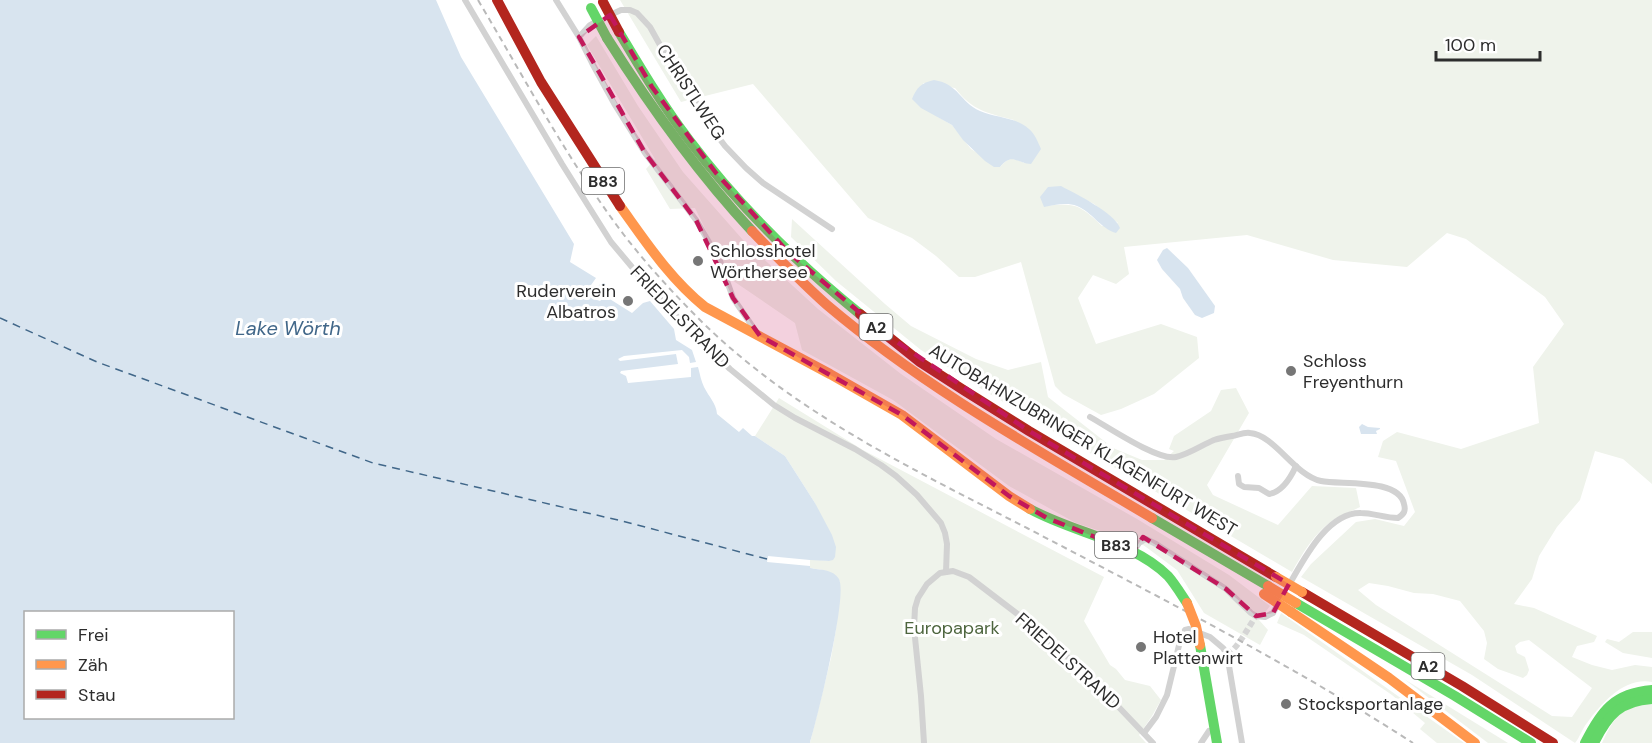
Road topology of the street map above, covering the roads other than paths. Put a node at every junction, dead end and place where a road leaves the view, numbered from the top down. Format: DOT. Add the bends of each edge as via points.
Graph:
graph roads {
  1 [pos="465,0"];
  2 [pos="497,0"];
  3 [pos="556,0"];
  4 [pos="602,1"];
  5 [pos="589,4"];
  6 [pos="579,37"];
  7 [pos="832,228"];
  8 [pos="760,336"];
  9 [pos="1090,417"];
  10 [pos="1296,466"];
  11 [pos="1238,476"];
  12 [pos="1133,552"];
  13 [pos="946,572"];
  14 [pos="1294,608"];
  15 [pos="1652,690"];
  16 [pos="1652,699"];
  17 [pos="1209,702"];
  18 [pos="1598,725"];
  19 [pos="1144,733"];
  20 [pos="1210,737"];
  21 [pos="924,743"];
  22 [pos="1153,743"];
  23 [pos="1201,743"];
  24 [pos="1217,743"];
  25 [pos="1242,743"];
  26 [pos="1475,743"];
  27 [pos="1531,743"];
  28 [pos="1553,743"];
  29 [pos="1585,743"];
  30 [pos="1594,743"];
  1 -- 13 [label="street, FRIEDELSTRAND" via="611,242 647,285 730,369 774,405 881,465 918,495 945,533"];
  2 -- 8 [label="main road, B83" via="574,136 669,273 705,307"];
  3 -- 6 [label="street"];
  4 -- 28 [label="main road, AUTOBAHNZUBRINGER KLAGENFURT WEST / A2, bridge" via="652,87 716,173 788,252 829,290 920,362"];
  5 -- 14 [label="main road, AUTOBAHNZUBRINGER KLAGENFURT WEST / A2, bridge" via="652,108 708,182 766,246 828,305 967,406 1242,571"];
  6 -- 7 [label="street, CHRISTLWEG" via="590,25 621,10 638,13 725,146 763,183"];
  6 -- 8 [label="street" via="645,153 696,220 720,261 733,298"];
  8 -- 12 [label="main road, B83" via="902,416 1029,508"];
  9 -- 10 [label="street" via="1163,456 1175,457 1215,440 1253,433 1266,439"];
  10 -- 11 [label="street" via="1292,476 1269,495 1260,488 1239,484"];
  10 -- 12 [label="street" via="1319,481 1387,488 1403,498 1406,509 1398,518 1359,513 1333,524 1311,549 1273,613 1256,616 1226,589 1146,539"];
  12 -- 17 [label="main road, B83, bridge" via="1169,577 1187,603 1196,626"];
  13 -- 19 [label="street, FRIEDELSTRAND" via="969,577 1028,622 1091,678"];
  13 -- 21 [label="street" via="927,584 913,618"];
  14 -- 26 [label="main road"];
  14 -- 27 [label="main road, AUTOBAHNZUBRINGER KLAGENFURT WEST / A2" via="1455,696"];
  15 -- 18 [label="main road" via="1626,694 1602,712"];
  16 -- 18 [label="main road" via="1625,704"];
  17 -- 20 [label="main road, B83"];
  17 -- 24 [label="main road, B83"];
  18 -- 29 [label="main road"];
  18 -- 30 [label="main road"];
  19 -- 22 [label="street, FRIEDELSTRAND"];
  19 -- 25 [label="street" via="1167,695 1181,637 1189,629 1210,637 1227,654"];
  20 -- 23 [label="street"];
}
